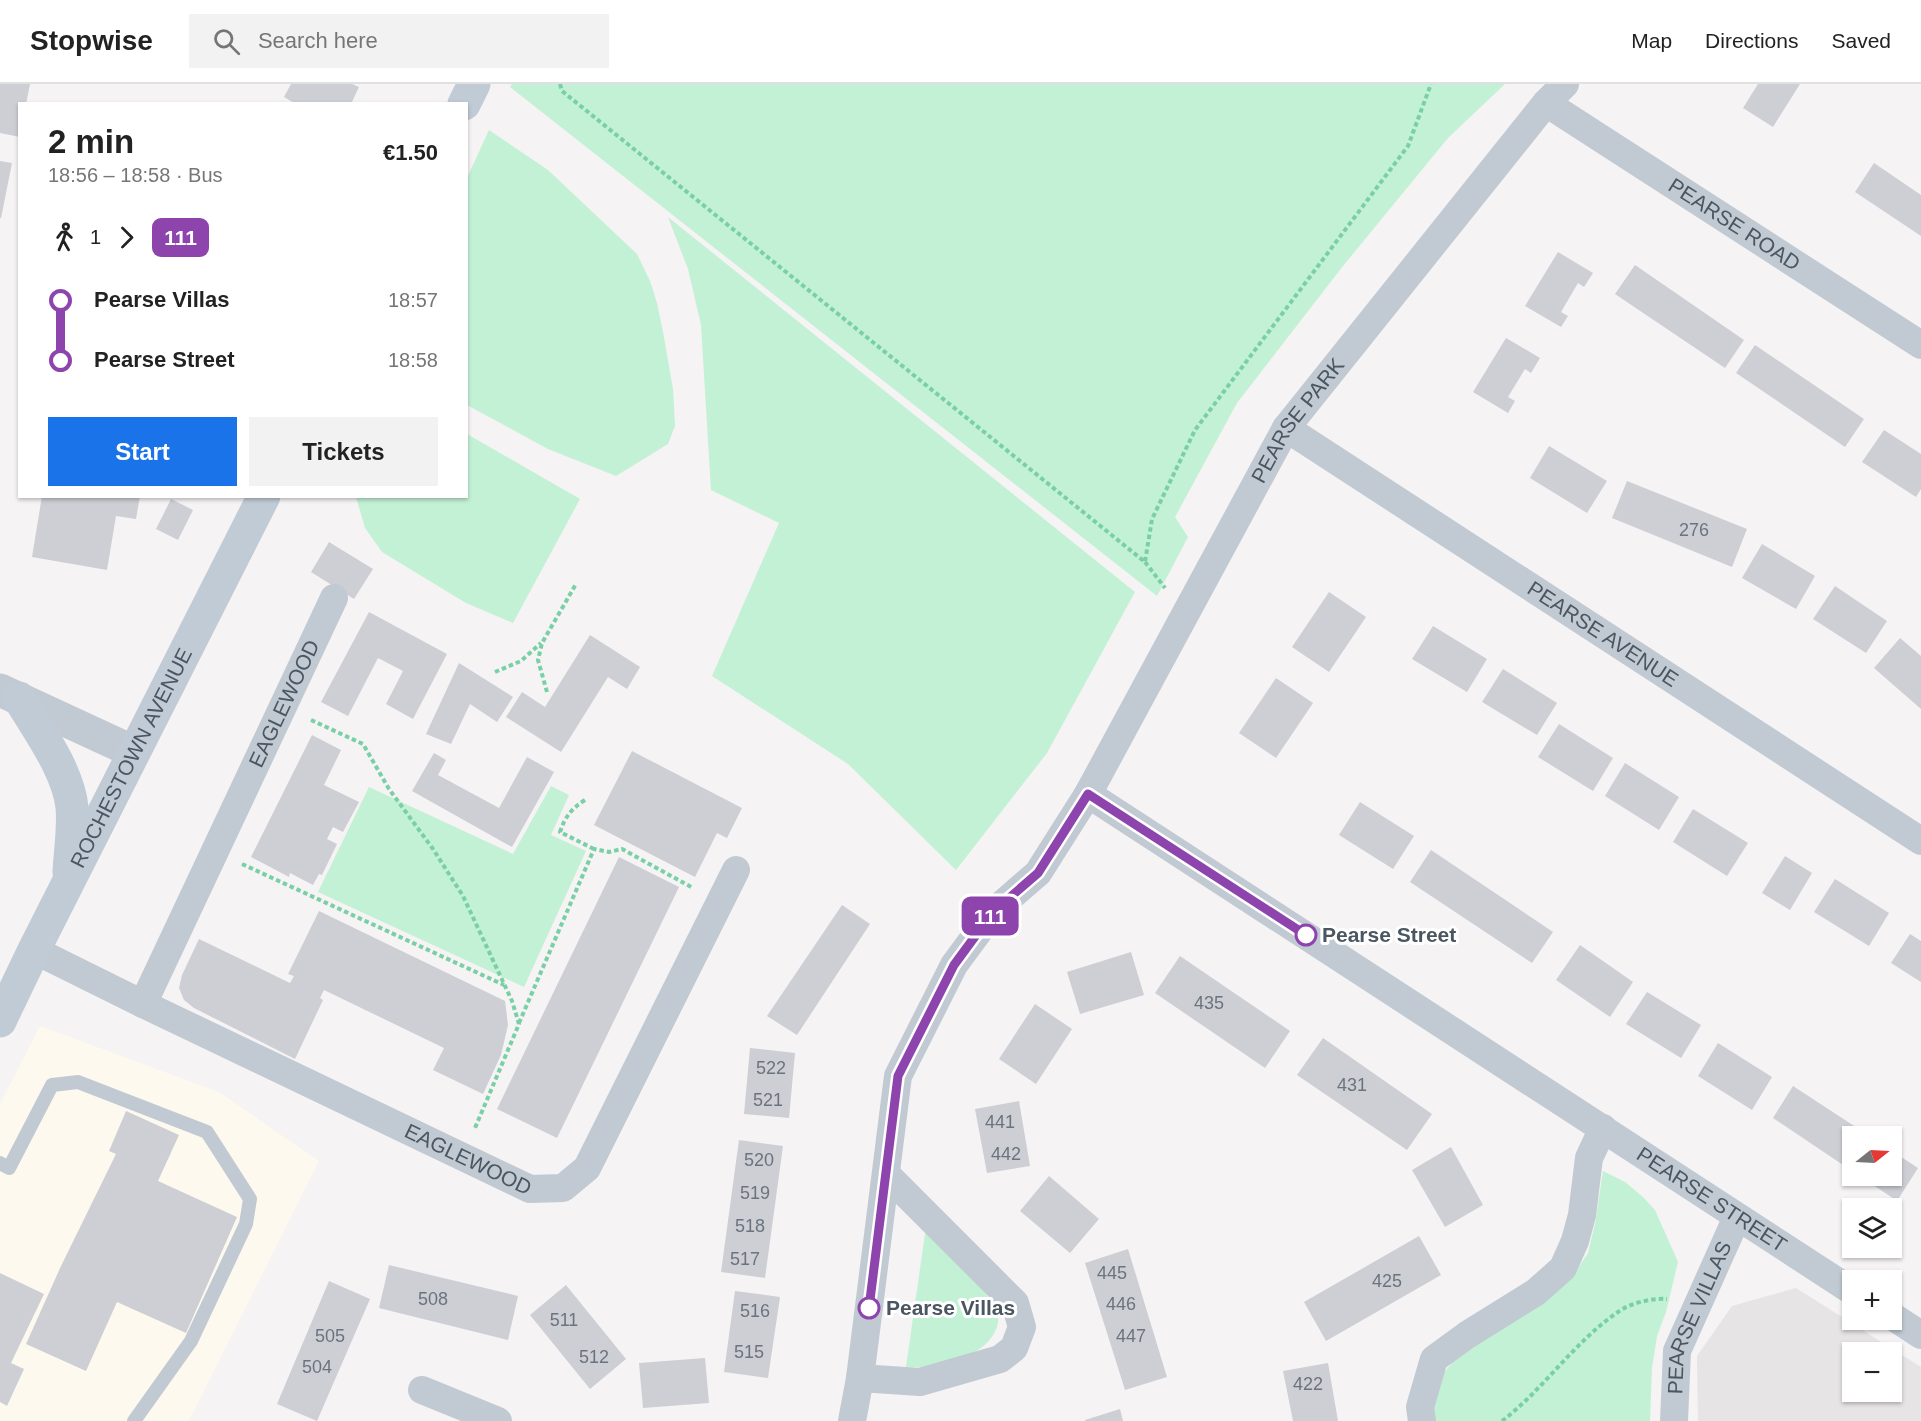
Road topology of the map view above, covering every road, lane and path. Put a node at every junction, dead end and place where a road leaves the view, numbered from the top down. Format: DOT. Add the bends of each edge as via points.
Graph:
graph roads {
  1 [pos="474,84"];
  2 [pos="560,84"];
  3 [pos="1431,84"];
  4 [pos="1556,94"];
  5 [pos="466,102"];
  6 [pos="1921,345"];
  7 [pos="1286,428"];
  8 [pos="263,498"];
  9 [pos="576,584"];
  10 [pos="334,598"];
  11 [pos="542,643"];
  12 [pos="495,672"];
  13 [pos="547,692"];
  14 [pos="10,694"];
  15 [pos="283,707"];
  16 [pos="134,752"];
  17 [pos="1088,794"];
  18 [pos="585,800"];
  19 [pos="1921,841"];
  20 [pos="594,849"];
  21 [pos="214,851"];
  22 [pos="736,870"];
  23 [pos="68,883"];
  24 [pos="720,902"];
  25 [pos="34,950"];
  26 [pos="504,985"];
  27 [pos="143,1004"];
  28 [pos="0,1021"];
  29 [pos="519,1024"];
  30 [pos="1603,1128"];
  31 [pos="462,1157"];
  32 [pos="0,1163"];
  33 [pos="886,1174"];
  34 [pos="1737,1217"];
  35 [pos="1842,1285"];
  36 [pos="1696,1307"];
  37 [pos="1902,1323"];
  38 [pos="1921,1335"];
  39 [pos="860,1378"];
  40 [pos="422,1390"];
  41 [pos="134,1421"];
  42 [pos="498,1421"];
  43 [pos="852,1421"];
  44 [pos="1422,1421"];
  45 [pos="1502,1421"];
  46 [pos="1674,1421"];
  1 -- 5 [label="main road"];
  2 -- 3 [label="path" via="562,91 1145,562 1152,519 1195,430 1408,146"];
  4 -- 6 [label="street, PEARSE ROAD"];
  4 -- 7 [label="street, PEARSE PARK"];
  7 -- 17 [label="street, PEARSE PARK"];
  7 -- 19 [label="street, PEARSE AVENUE"];
  8 -- 16 [label="main road, ROCHESTOWN AVENUE"];
  9 -- 11 [label="path"];
  10 -- 15 [label="street, EAGLEWOOD"];
  11 -- 12 [label="path" via="521,661"];
  11 -- 13 [label="path" via="538,660"];
  14 -- 16 [label="street"];
  14 -- 23 [label="main road" via="50,750 67,784 72,808"];
  15 -- 21 [label="street, EAGLEWOOD"];
  15 -- 26 [label="path" via="363,744 389,789 457,886"];
  16 -- 23 [label="main road, ROCHESTOWN AVENUE"];
  17 -- 30 [label="street, PEARSE STREET"];
  17 -- 33 [label="street" via="1038,873 993,912 954,965 898,1076"];
  18 -- 20 [label="path" via="566,815 560,832"];
  20 -- 24 [label="path" via="622,849"];
  20 -- 29 [label="path"];
  21 -- 26 [label="path"];
  21 -- 27 [label="street, EAGLEWOOD"];
  22 -- 24 [label="street, EAGLEWOOD"];
  23 -- 25 [label="main road, ROCHESTOWN AVENUE"];
  24 -- 31 [label="street, EAGLEWOOD" via="587,1168 563,1188 530,1190"];
  25 -- 27 [label="street, EAGLEWOOD"];
  25 -- 28 [label="main road, ROCHESTOWN AVENUE"];
  26 -- 29 [label="path"];
  27 -- 31 [label="street, EAGLEWOOD"];
  29 -- 31 [label="path"];
  30 -- 34 [label="street, PEARSE STREET"];
  30 -- 44 [label="street" via="1589,1158 1582,1215 1563,1268 1536,1292 1434,1359 1420,1407"];
  32 -- 41 [label="lane" via="9,1168 52,1085 78,1082 207,1132 250,1199 246,1224 191,1341"];
  33 -- 39 [label="street"];
  33 -- 39 [label="street" via="1015,1303 1022,1328 1014,1348 1000,1359 920,1382"];
  34 -- 35 [label="street, PEARSE STREET"];
  34 -- 36 [label="street, PEARSE VILLAS"];
  36 -- 45 [label="path" via="1664,1298 1619,1311"];
  36 -- 46 [label="street, PEARSE VILLAS" via="1677,1351"];
  37 -- 38 [label="street"];
  39 -- 43 [label="street"];
  40 -- 42 [label="street"];
}
